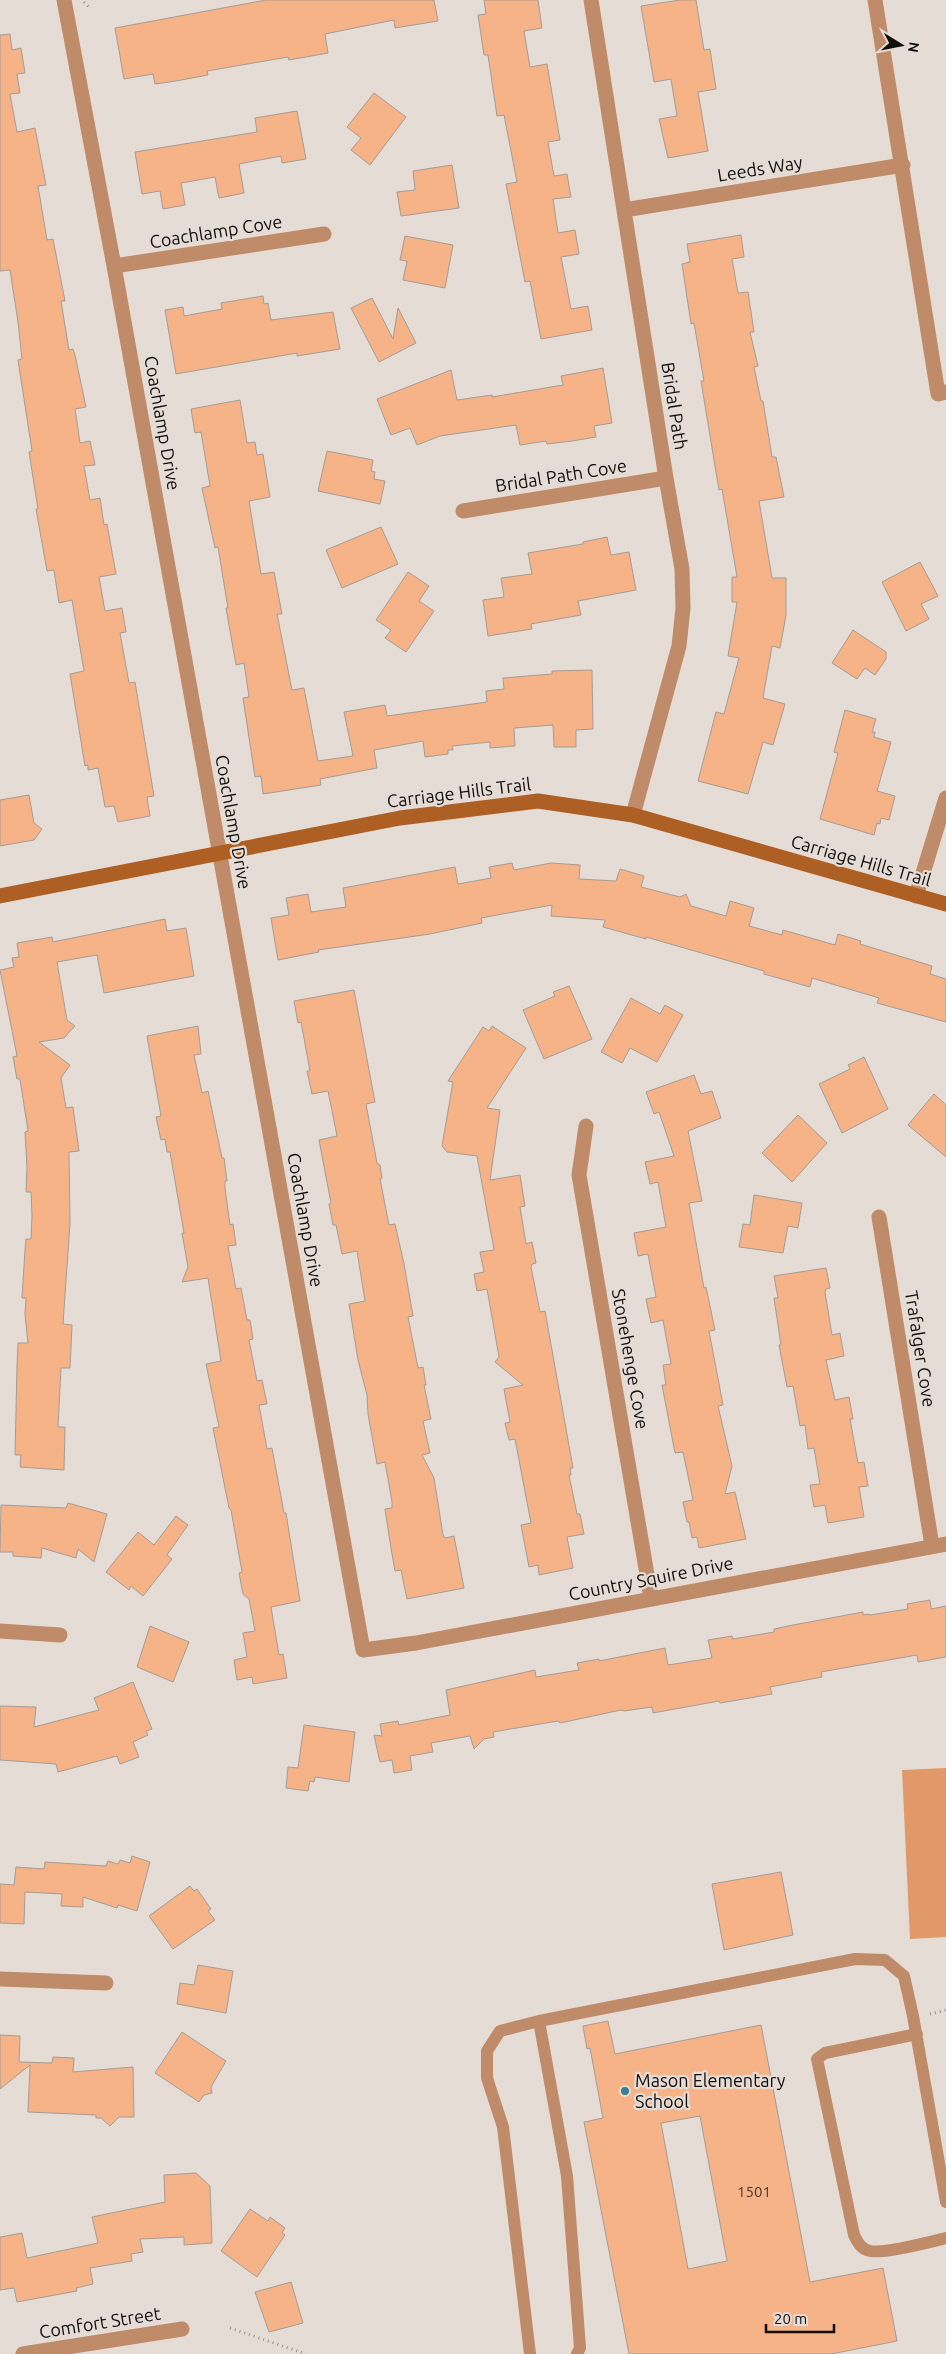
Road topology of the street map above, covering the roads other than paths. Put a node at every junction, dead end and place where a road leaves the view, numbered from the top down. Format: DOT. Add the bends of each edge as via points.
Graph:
graph roads {
  1 [pos="64,0"];
  2 [pos="591,0"];
  3 [pos="876,0"];
  4 [pos="903,165"];
  5 [pos="624,210"];
  6 [pos="324,234"];
  7 [pos="114,266"];
  8 [pos="946,392"];
  9 [pos="666,478"];
  10 [pos="463,511"];
  11 [pos="946,798"];
  12 [pos="633,815"];
  13 [pos="220,854"];
  14 [pos="0,896"];
  15 [pos="916,896"];
  16 [pos="946,904"];
  17 [pos="586,1126"];
  18 [pos="879,1217"];
  19 [pos="939,1545"];
  20 [pos="651,1598"];
  21 [pos="0,1631"];
  22 [pos="60,1635"];
  23 [pos="363,1650"];
  24 [pos="0,1979"];
  25 [pos="106,1983"];
  26 [pos="539,2021"];
  27 [pos="917,2034"];
  28 [pos="946,2202"];
  29 [pos="946,2238"];
  30 [pos="182,2329"];
  31 [pos="23,2354"];
  32 [pos="530,2354"];
  33 [pos="577,2354"];
  1 -- 7 [label="street, Coachlamp Drive"];
  2 -- 5 [label="street, Bridal Path"];
  3 -- 4 [label="street"];
  4 -- 5 [label="street, Leeds Way"];
  4 -- 8 [label="street" via="938,394"];
  5 -- 9 [label="street, Bridal Path"];
  6 -- 7 [label="street, Coachlamp Cove"];
  7 -- 13 [label="street, Coachlamp Drive"];
  9 -- 10 [label="street, Bridal Path Cove"];
  9 -- 12 [label="street, Bridal Path" via="682,569 684,608 679,646"];
  11 -- 15 [label="street"];
  12 -- 13 [label="street, Carriage Hills Trail" via="538,801 400,818"];
  12 -- 15 [label="street, Carriage Hills Trail"];
  13 -- 14 [label="street, Carriage Hills Trail"];
  13 -- 23 [label="street, Coachlamp Drive"];
  15 -- 16 [label="street, Carriage Hills Trail"];
  17 -- 20 [label="street, Stonehenge Cove" via="579,1175"];
  18 -- 19 [label="street, Trafalger Cove"];
  19 -- 20 [label="street, Country Squire Drive"];
  20 -- 23 [label="street, Country Squire Drive" via="416,1643"];
  21 -- 22 [label="street"];
  24 -- 25 [label="street"];
  26 -- 27 [label="lane" via="856,1959 885,1960 904,1976"];
  26 -- 32 [label="lane" via="500,2031 487,2051 487,2078 503,2128"];
  26 -- 33 [label="lane" via="567,2176 580,2341"];
  27 -- 28 [label="lane"];
  27 -- 29 [label="lane" via="825,2052 817,2059 854,2235 860,2246 871,2251"];
  30 -- 31 [label="street, Comfort Street"];
}
